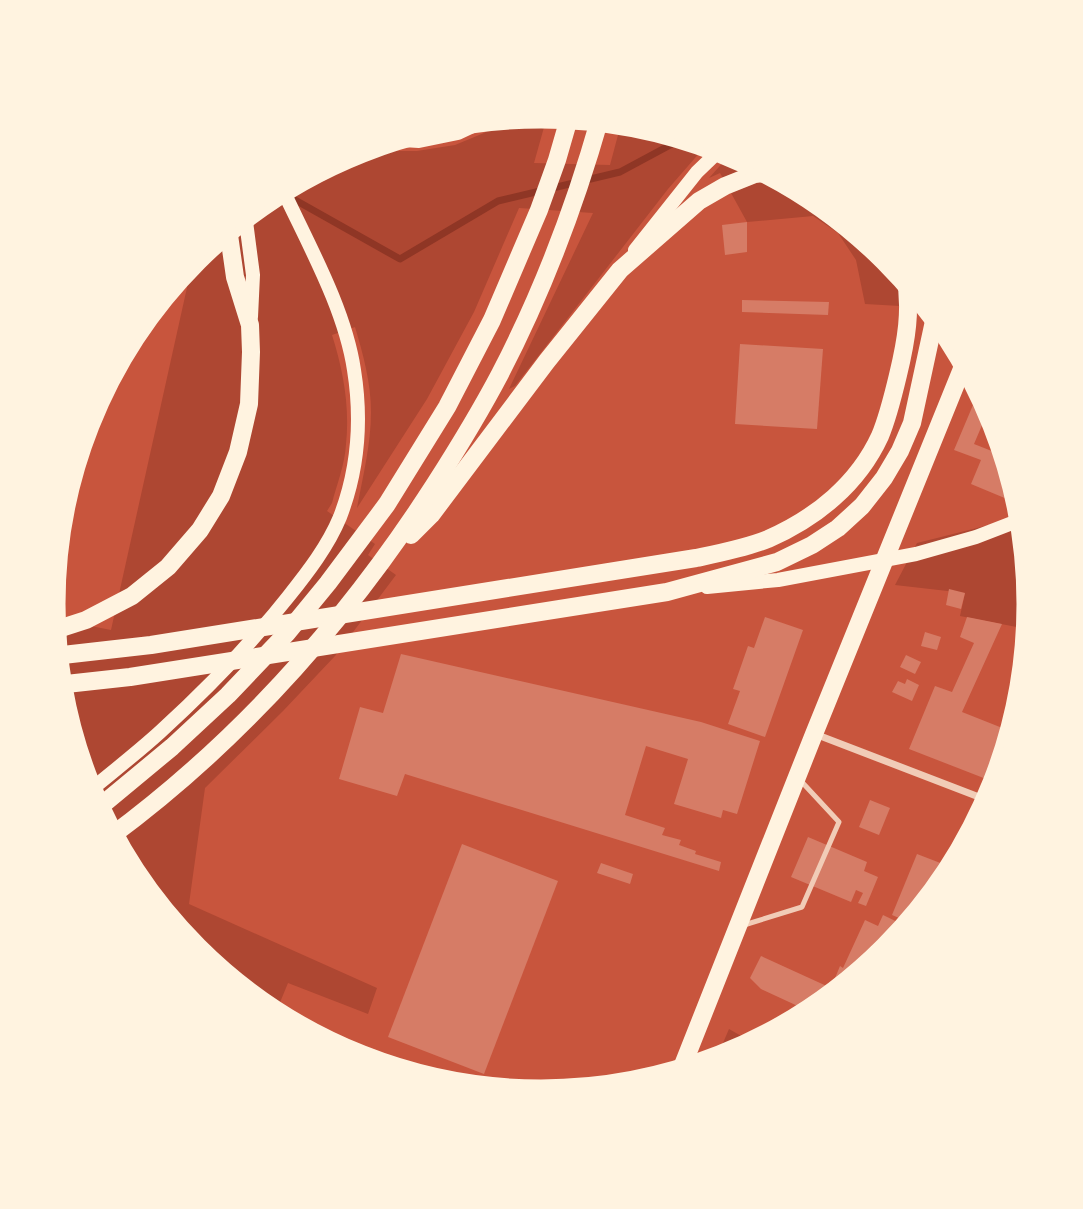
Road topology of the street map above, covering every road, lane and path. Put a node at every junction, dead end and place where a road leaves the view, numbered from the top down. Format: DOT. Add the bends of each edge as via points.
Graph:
graph roads {
  1 [pos="567,125"];
  2 [pos="597,127"];
  3 [pos="463,131"];
  4 [pos="417,141"];
  5 [pos="713,157"];
  6 [pos="754,174"];
  7 [pos="287,198"];
  8 [pos="246,225"];
  9 [pos="230,239"];
  10 [pos="621,270"];
  11 [pos="909,295"];
  12 [pos="250,325"];
  13 [pos="933,327"];
  14 [pos="961,371"];
  15 [pos="1015,522"];
  16 [pos="380,564"];
  17 [pos="667,592"];
  18 [pos="62,628"];
  19 [pos="64,655"];
  20 [pos="68,684"];
  21 [pos="814,734"];
  22 [pos="798,778"];
  23 [pos="97,785"];
  24 [pos="981,798"];
  25 [pos="105,803"];
  26 [pos="118,831"];
  27 [pos="738,927"];
  28 [pos="684,1063"];
  1 -- 25 [label="main road" via="539,210 492,320 447,407 387,504 287,633 228,695"];
  2 -- 16 [label="main road" via="571,211 501,373 471,428"];
  3 -- 4 [label="main road"];
  5 -- 10 [label="main road"];
  6 -- 10 [label="main road" via="699,201"];
  7 -- 23 [label="main road" via="326,283 354,369 356,461 348,492 324,548 270,620 193,701"];
  8 -- 12 [label="main road" via="253,275"];
  9 -- 12 [label="main road"];
  10 -- 16 [label="main road" via="431,515"];
  11 -- 19 [label="main road" via="908,325 888,414 866,461 823,507 766,540 683,561"];
  12 -- 18 [label="main road" via="249,404 238,452 221,496 200,530 168,567 132,596"];
  13 -- 17 [label="main road" via="912,423 884,478 862,506 838,528 777,562"];
  14 -- 21 [label="main road"];
  15 -- 17 [label="main road" via="916,554 778,580"];
  16 -- 26 [label="main road" via="250,716"];
  17 -- 20 [label="main road"];
  21 -- 22 [label="main road"];
  21 -- 24 [label="street"];
  22 -- 27 [label="main road"];
  22 -- 27 [label="lane" via="839,822 802,908"];
  27 -- 28 [label="main road"];
}
